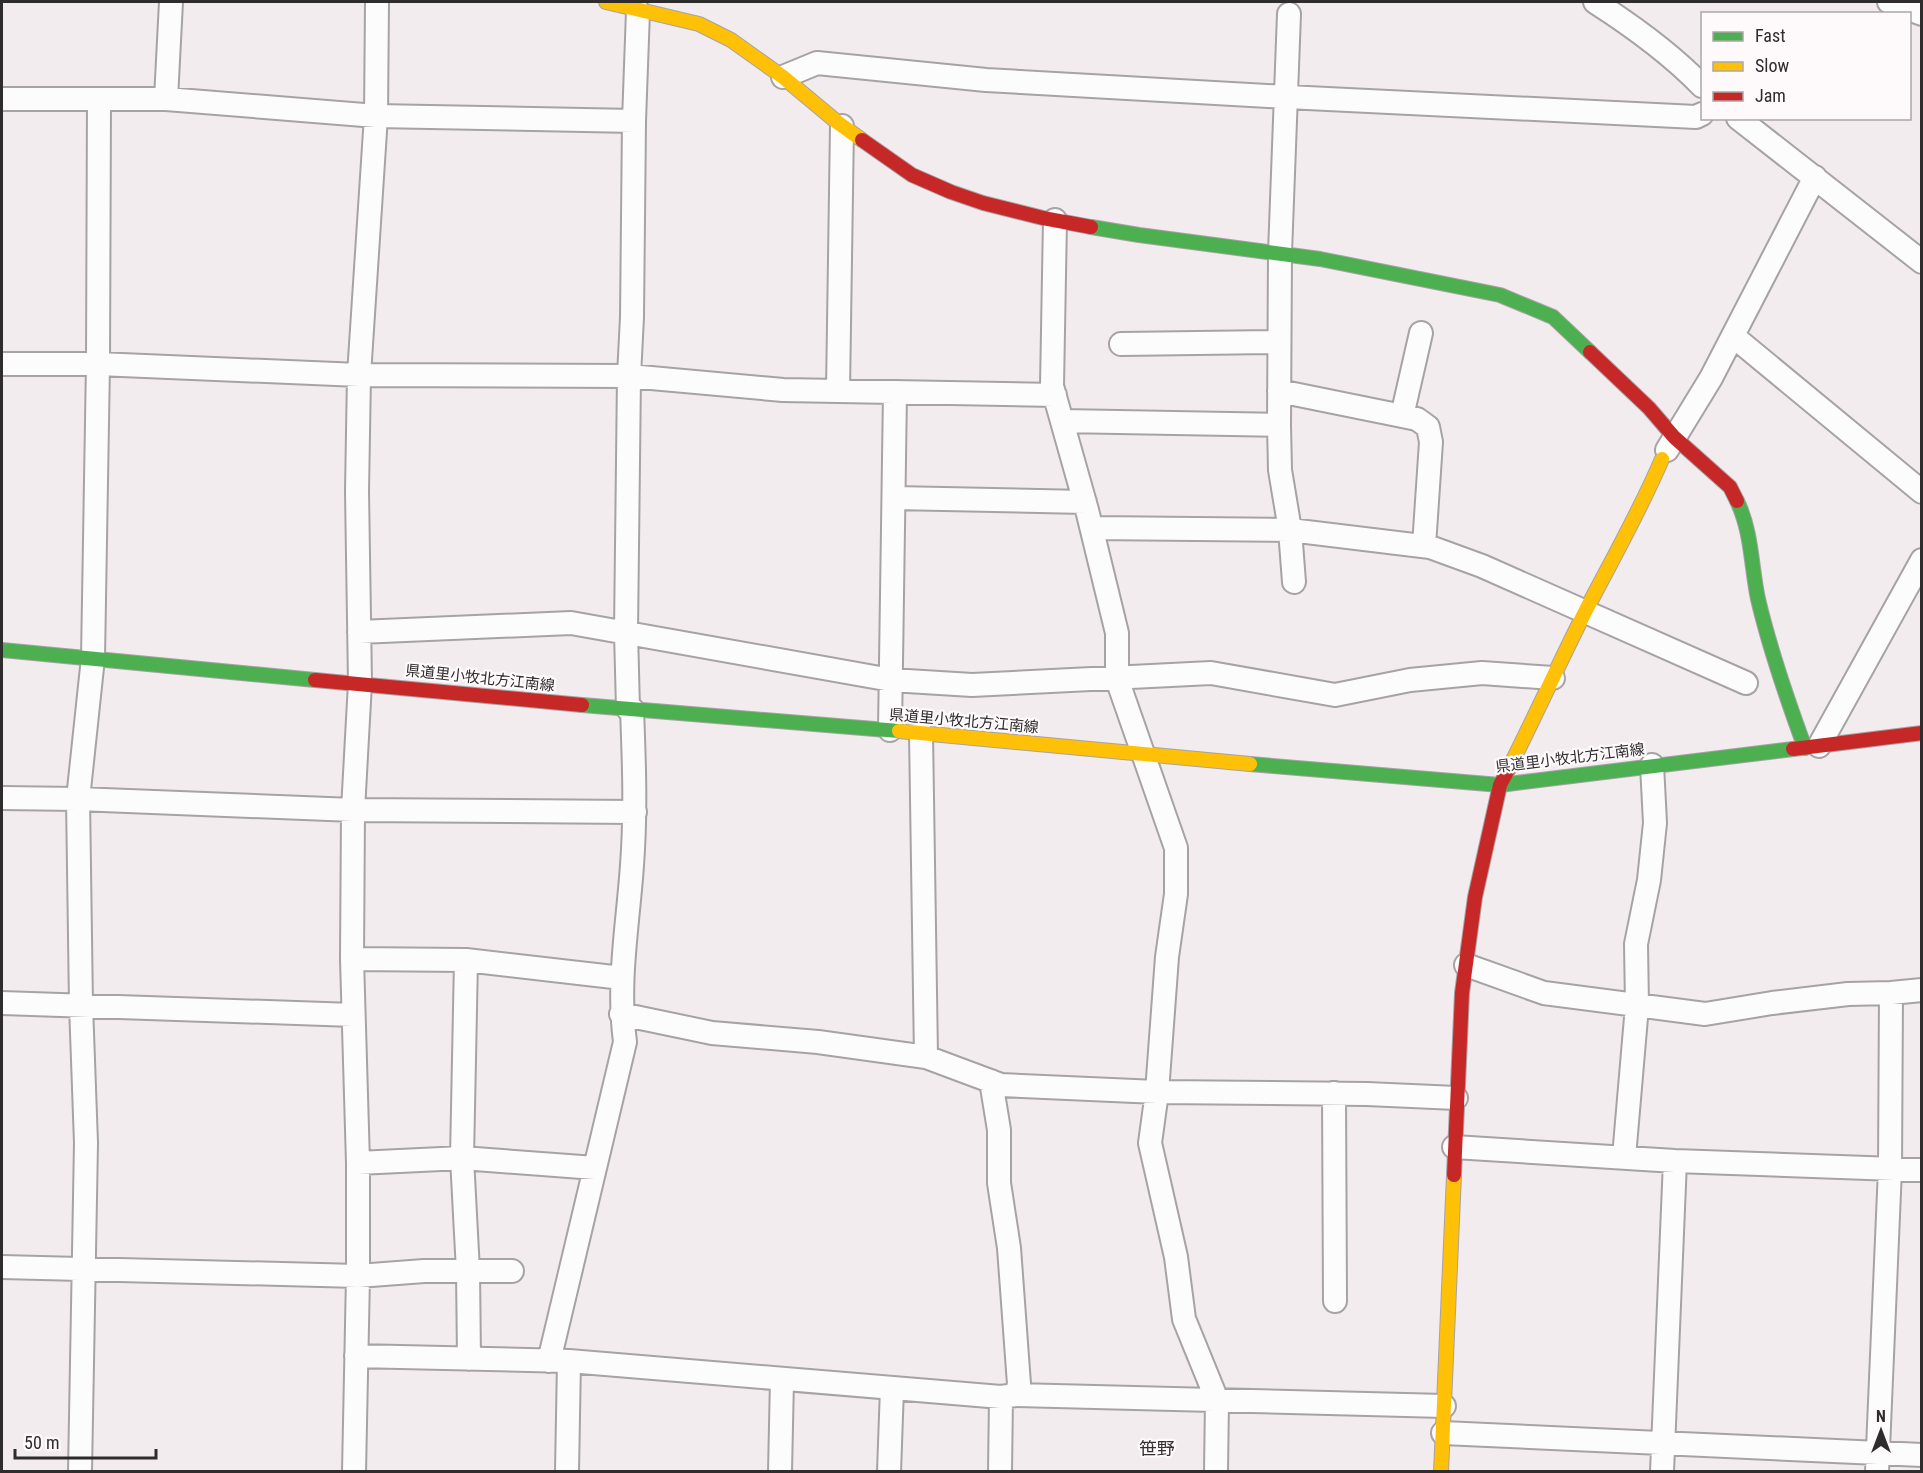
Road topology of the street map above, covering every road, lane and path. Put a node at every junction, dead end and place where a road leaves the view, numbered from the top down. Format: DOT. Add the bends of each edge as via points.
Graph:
graph roads {
  1 [pos="171,2"];
  2 [pos="377,2"];
  3 [pos="606,2"];
  4 [pos="1595,2"];
  5 [pos="1889,2"];
  6 [pos="638,10"];
  7 [pos="1289,14"];
  8 [pos="1922,14"];
  9 [pos="783,77"];
  10 [pos="1701,85"];
  11 [pos="1287,97"];
  12 [pos="2,99"];
  13 [pos="99,99"];
  14 [pos="166,99"];
  15 [pos="1701,114"];
  16 [pos="376,116"];
  17 [pos="1741,120"];
  18 [pos="634,121"];
  19 [pos="842,126"];
  20 [pos="1815,177"];
  21 [pos="1055,220"];
  22 [pos="1281,253"];
  23 [pos="1922,262"];
  24 [pos="1422,333"];
  25 [pos="1733,336"];
  26 [pos="1280,342"];
  27 [pos="1121,344"];
  28 [pos="2,364"];
  29 [pos="98,364"];
  30 [pos="359,375"];
  31 [pos="629,376"];
  32 [pos="838,391"];
  33 [pos="1279,391"];
  34 [pos="895,392"];
  35 [pos="1055,395"];
  36 [pos="1402,416"];
  37 [pos="1062,422"];
  38 [pos="1279,425"];
  39 [pos="1674,437"];
  40 [pos="1662,459"];
  41 [pos="1922,492"];
  42 [pos="894,498"];
  43 [pos="1085,502"];
  44 [pos="1092,528"];
  45 [pos="1290,530"];
  46 [pos="1424,546"];
  47 [pos="1922,560"];
  48 [pos="1294,582"];
  49 [pos="1585,612"];
  50 [pos="359,632"];
  51 [pos="626,632"];
  52 [pos="2,650"];
  53 [pos="93,658"];
  54 [pos="1553,678"];
  55 [pos="1118,679"];
  56 [pos="891,680"];
  57 [pos="360,683"];
  58 [pos="1746,683"];
  59 [pos="630,709"];
  60 [pos="890,730"];
  61 [pos="921,733"];
  62 [pos="1922,733"];
  63 [pos="1812,747"];
  64 [pos="1143,755"];
  65 [pos="1652,765"];
  66 [pos="1500,785"];
  67 [pos="2,798"];
  68 [pos="78,799"];
  69 [pos="353,810"];
  70 [pos="635,812"];
  71 [pos="352,959"];
  72 [pos="466,960"];
  73 [pos="1466,965"];
  74 [pos="622,978"];
  75 [pos="1922,990"];
  76 [pos="1891,993"];
  77 [pos="2,1003"];
  78 [pos="81,1005"];
  79 [pos="1637,1006"];
  80 [pos="621,1014"];
  81 [pos="353,1015"];
  82 [pos="926,1057"];
  83 [pos="991,1081"];
  84 [pos="1157,1092"];
  85 [pos="1334,1093"];
  86 [pos="1456,1098"];
  87 [pos="1454,1147"];
  88 [pos="1624,1157"];
  89 [pos="462,1158"];
  90 [pos="1675,1161"];
  91 [pos="358,1163"];
  92 [pos="595,1168"];
  93 [pos="1890,1169"];
  94 [pos="1922,1170"];
  95 [pos="2,1268"];
  96 [pos="84,1269"];
  97 [pos="468,1271"];
  98 [pos="512,1271"];
  99 [pos="358,1276"];
  100 [pos="1335,1301"];
  101 [pos="356,1356"];
  102 [pos="469,1359"];
  103 [pos="559,1361"];
  104 [pos="782,1379"];
  105 [pos="892,1388"];
  106 [pos="1008,1396"];
  107 [pos="1217,1400"];
  108 [pos="1444,1406"];
  109 [pos="1443,1433"];
  110 [pos="1662,1443"];
  111 [pos="1922,1455"];
  112 [pos="1877,1462"];
  113 [pos="80,1472"];
  114 [pos="354,1472"];
  115 [pos="567,1472"];
  116 [pos="780,1472"];
  117 [pos="889,1472"];
  118 [pos="999,1472"];
  119 [pos="1216,1472"];
  120 [pos="1442,1472"];
  121 [pos="1662,1472"];
  1 -- 14 [label="street"];
  2 -- 16 [label="street"];
  3 -- 6 [label="street"];
  4 -- 10 [label="street" via="1642,32"];
  5 -- 8 [label="street"];
  6 -- 9 [label="street" via="699,24 731,40"];
  6 -- 18 [label="street"];
  7 -- 11 [label="street"];
  9 -- 11 [label="street" via="818,63 986,80"];
  9 -- 19 [label="street"];
  11 -- 15 [label="street" via="1684,117"];
  11 -- 22 [label="street"];
  12 -- 13 [label="street"];
  13 -- 14 [label="street"];
  13 -- 29 [label="street"];
  14 -- 16 [label="street"];
  16 -- 18 [label="street"];
  16 -- 30 [label="street"];
  17 -- 20 [label="street"];
  18 -- 31 [label="street"];
  19 -- 21 [label="street" via="912,176 983,203"];
  19 -- 32 [label="street"];
  20 -- 23 [label="street"];
  20 -- 25 [label="street"];
  21 -- 22 [label="street" via="1150,237"];
  21 -- 35 [label="street"];
  22 -- 26 [label="street"];
  22 -- 39 [label="street" via="1500,295 1553,317 1642,400"];
  24 -- 36 [label="street"];
  25 -- 39 [label="street"];
  25 -- 41 [label="street"];
  26 -- 27 [label="street"];
  26 -- 33 [label="street"];
  28 -- 29 [label="street"];
  29 -- 30 [label="street"];
  29 -- 53 [label="street"];
  30 -- 31 [label="street"];
  30 -- 50 [label="street"];
  31 -- 32 [label="street"];
  31 -- 51 [label="street"];
  32 -- 34 [label="street"];
  33 -- 36 [label="street"];
  33 -- 38 [label="street"];
  34 -- 35 [label="street"];
  34 -- 42 [label="street"];
  35 -- 37 [label="street"];
  36 -- 46 [label="street" via="1417,419 1428,427 1431,442"];
  37 -- 38 [label="street"];
  37 -- 43 [label="street"];
  38 -- 45 [label="street" via="1280,470"];
  39 -- 40 [label="street"];
  39 -- 63 [label="street" via="1730,487 1740,507 1777,670"];
  40 -- 49 [label="street"];
  42 -- 43 [label="street"];
  42 -- 56 [label="street"];
  43 -- 44 [label="street"];
  44 -- 45 [label="street"];
  44 -- 55 [label="street" via="1117,633"];
  45 -- 46 [label="street"];
  45 -- 48 [label="street"];
  46 -- 49 [label="street" via="1482,566"];
  47 -- 63 [label="street"];
  49 -- 54 [label="street"];
  49 -- 58 [label="street"];
  50 -- 51 [label="street" via="571,623"];
  50 -- 57 [label="street"];
  51 -- 56 [label="street"];
  51 -- 59 [label="street"];
  52 -- 53 [label="street, 県道里小牧北方江南線"];
  53 -- 57 [label="street, 県道里小牧北方江南線"];
  53 -- 68 [label="street"];
  54 -- 55 [label="street" via="1482,673 1410,680 1335,695 1211,673"];
  54 -- 66 [label="street"];
  55 -- 56 [label="street" via="972,685"];
  55 -- 64 [label="street"];
  56 -- 60 [label="street"];
  57 -- 59 [label="street, 県道里小牧北方江南線"];
  57 -- 69 [label="street"];
  59 -- 60 [label="street, 県道里小牧北方江南線"];
  59 -- 70 [label="street"];
  60 -- 61 [label="street, 県道里小牧北方江南線"];
  61 -- 64 [label="street, 県道里小牧北方江南線"];
  61 -- 82 [label="street"];
  62 -- 63 [label="street, 県道里小牧北方江南線"];
  63 -- 65 [label="street, 県道里小牧北方江南線"];
  64 -- 66 [label="street, 県道里小牧北方江南線"];
  64 -- 84 [label="street" via="1176,848 1176,894"];
  65 -- 66 [label="street, 県道里小牧北方江南線"];
  65 -- 79 [label="street" via="1654,823 1649,880 1636,944"];
  66 -- 73 [label="street" via="1475,897"];
  67 -- 68 [label="street"];
  68 -- 69 [label="street"];
  68 -- 78 [label="street"];
  69 -- 70 [label="street"];
  69 -- 71 [label="street"];
  70 -- 74 [label="street"];
  71 -- 72 [label="street"];
  71 -- 81 [label="street"];
  72 -- 74 [label="street"];
  72 -- 89 [label="street"];
  73 -- 79 [label="street" via="1544,993"];
  73 -- 86 [label="street"];
  74 -- 80 [label="street"];
  75 -- 76 [label="street"];
  76 -- 79 [label="street" via="1848,994 1705,1014"];
  76 -- 93 [label="street"];
  77 -- 78 [label="street"];
  78 -- 81 [label="street"];
  78 -- 96 [label="street" via="86,1143"];
  79 -- 88 [label="street"];
  80 -- 82 [label="street" via="712,1033"];
  80 -- 92 [label="street" via="625,1042"];
  81 -- 91 [label="street"];
  82 -- 83 [label="street"];
  83 -- 84 [label="street"];
  83 -- 106 [label="street" via="999,1130 999,1183 1009,1248 1019,1384"];
  84 -- 85 [label="street"];
  84 -- 107 [label="street" via="1150,1143 1176,1257 1184,1319"];
  85 -- 86 [label="street"];
  85 -- 100 [label="street"];
  86 -- 87 [label="street"];
  87 -- 88 [label="street"];
  87 -- 108 [label="street"];
  88 -- 90 [label="street"];
  89 -- 91 [label="street"];
  89 -- 92 [label="street"];
  89 -- 97 [label="street"];
  90 -- 93 [label="street"];
  90 -- 110 [label="street"];
  91 -- 99 [label="street"];
  92 -- 103 [label="street"];
  93 -- 94 [label="street"];
  93 -- 112 [label="street"];
  95 -- 96 [label="street"];
  96 -- 99 [label="street"];
  96 -- 113 [label="street"];
  97 -- 98 [label="street"];
  97 -- 99 [label="street"];
  97 -- 102 [label="street"];
  99 -- 101 [label="street"];
  101 -- 102 [label="street"];
  101 -- 114 [label="street"];
  102 -- 103 [label="street"];
  103 -- 104 [label="street"];
  103 -- 115 [label="street"];
  104 -- 105 [label="street"];
  104 -- 116 [label="street"];
  105 -- 106 [label="street"];
  105 -- 117 [label="street"];
  106 -- 107 [label="street"];
  106 -- 118 [label="street"];
  107 -- 108 [label="street"];
  107 -- 119 [label="street"];
  108 -- 109 [label="street"];
  109 -- 110 [label="street"];
  109 -- 120 [label="street"];
  110 -- 112 [label="street"];
  110 -- 121 [label="street"];
  111 -- 112 [label="street"];
}
